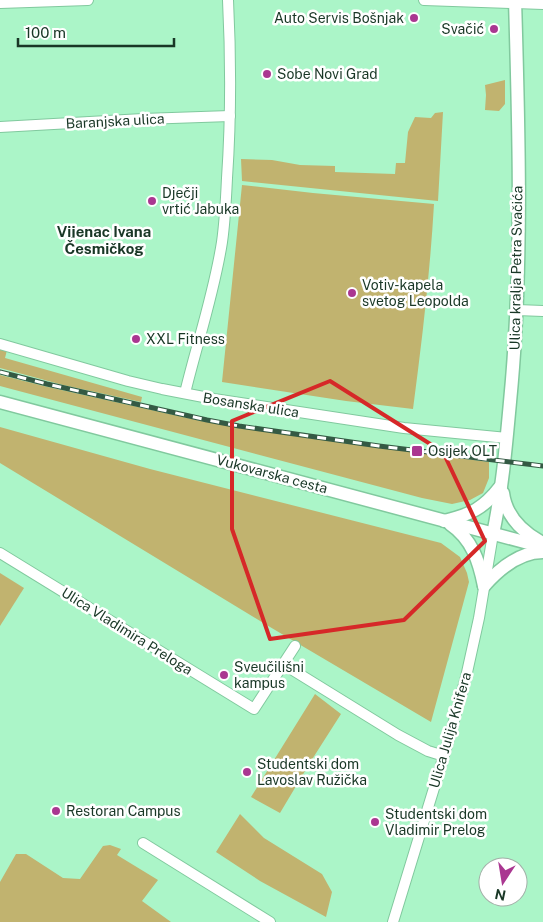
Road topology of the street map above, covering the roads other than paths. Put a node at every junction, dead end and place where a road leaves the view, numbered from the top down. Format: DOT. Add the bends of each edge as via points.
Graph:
graph roads {
  1 [pos="88,0"];
  2 [pos="228,0"];
  3 [pos="424,0"];
  4 [pos="515,2"];
  5 [pos="0,3"];
  6 [pos="543,4"];
  7 [pos="230,116"];
  8 [pos="0,127"];
  9 [pos="517,310"];
  10 [pos="543,311"];
  11 [pos="0,344"];
  12 [pos="185,394"];
  13 [pos="0,402"];
  14 [pos="507,438"];
  15 [pos="502,485"];
  16 [pos="444,521"];
  17 [pos="493,534"];
  18 [pos="543,544"];
  19 [pos="543,547"];
  20 [pos="543,552"];
  21 [pos="0,553"];
  22 [pos="484,586"];
  23 [pos="294,646"];
  24 [pos="283,664"];
  25 [pos="444,756"];
  26 [pos="143,843"];
  27 [pos="270,922"];
  28 [pos="393,922"];
  1 -- 5 [label="street"];
  2 -- 7 [label="street"];
  3 -- 4 [label="street"];
  4 -- 6 [label="street"];
  4 -- 9 [label="main road, Ulica kralja Petra Svačića"];
  7 -- 8 [label="street, Baranjska ulica"];
  7 -- 12 [label="street" via="222,243"];
  9 -- 10 [label="street"];
  9 -- 14 [label="main road, Ulica kralja Petra Svačića"];
  11 -- 12 [label="street, Bosanska ulica"];
  12 -- 14 [label="street, Bosanska ulica" via="385,426"];
  13 -- 16 [label="main road, Vukovarska cesta"];
  14 -- 15 [label="main road, Ulica kralja Petra Svačića"];
  15 -- 16 [label="main road" via="479,508"];
  15 -- 17 [label="main road, Ulica kralja Petra Svačića"];
  15 -- 18 [label="main road" via="512,519"];
  16 -- 17 [label="main road, Vukovarska cesta"];
  16 -- 22 [label="main road" via="471,545"];
  17 -- 19 [label="main road, Vukovarska cesta"];
  17 -- 22 [label="street, Ulica Julija Knifera"];
  20 -- 22 [label="main road" via="516,560"];
  21 -- 24 [label="street, Ulica Vladimira Preloga" via="254,709"];
  22 -- 25 [label="street, Ulica Julija Knifera" via="470,659"];
  23 -- 24 [label="street"];
  24 -- 25 [label="street" via="398,735"];
  25 -- 28 [label="street, Ulica Julija Knifera"];
  26 -- 27 [label="street"];
}
